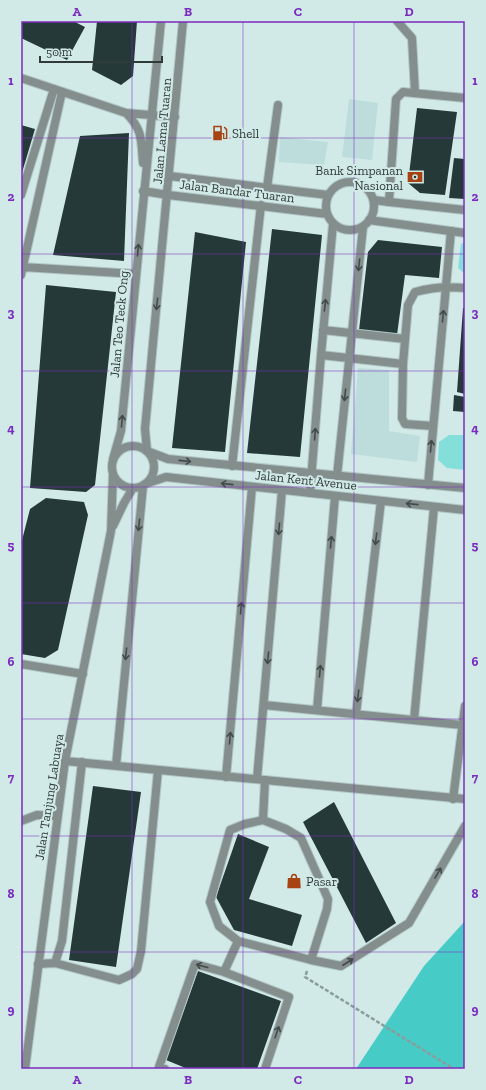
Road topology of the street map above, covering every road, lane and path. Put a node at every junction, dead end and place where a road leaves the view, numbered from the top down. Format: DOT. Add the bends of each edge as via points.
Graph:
graph roads {
  1 [pos="161,21"];
  2 [pos="183,21"];
  3 [pos="398,21"];
  4 [pos="21,78"];
  5 [pos="58,91"];
  6 [pos="415,93"];
  7 [pos="465,98"];
  8 [pos="278,105"];
  9 [pos="126,113"];
  10 [pos="152,114"];
  11 [pos="175,117"];
  12 [pos="170,176"];
  13 [pos="144,188"];
  14 [pos="267,188"];
  15 [pos="21,195"];
  16 [pos="168,195"];
  17 [pos="328,195"];
  18 [pos="374,200"];
  19 [pos="389,202"];
  20 [pos="260,205"];
  21 [pos="465,210"];
  22 [pos="327,214"];
  23 [pos="369,220"];
  24 [pos="333,224"];
  25 [pos="363,226"];
  26 [pos="450,231"];
  27 [pos="465,233"];
  28 [pos="22,271"];
  29 [pos="136,274"];
  30 [pos="445,286"];
  31 [pos="465,288"];
  32 [pos="323,330"];
  33 [pos="352,334"];
  34 [pos="405,339"];
  35 [pos="321,355"];
  36 [pos="349,358"];
  37 [pos="404,364"];
  38 [pos="433,426"];
  39 [pos="147,451"];
  40 [pos="113,459"];
  41 [pos="232,466"];
  42 [pos="312,473"];
  43 [pos="113,474"];
  44 [pos="337,476"];
  45 [pos="144,485"];
  46 [pos="428,485"];
  47 [pos="252,487"];
  48 [pos="133,488"];
  49 [pos="465,488"];
  50 [pos="282,490"];
  51 [pos="310,493"];
  52 [pos="335,496"];
  53 [pos="381,501"];
  54 [pos="434,507"];
  55 [pos="465,510"];
  56 [pos="111,531"];
  57 [pos="21,664"];
  58 [pos="83,674"];
  59 [pos="264,705"];
  60 [pos="465,706"];
  61 [pos="317,710"];
  62 [pos="356,714"];
  63 [pos="414,720"];
  64 [pos="462,725"];
  65 [pos="65,761"];
  66 [pos="82,762"];
  67 [pos="116,766"];
  68 [pos="158,770"];
  69 [pos="226,777"];
  70 [pos="261,780"];
  71 [pos="453,799"];
  72 [pos="465,799"];
  73 [pos="57,816"];
  74 [pos="263,820"];
  75 [pos="21,822"];
  76 [pos="465,826"];
  77 [pos="238,941"];
  78 [pos="311,960"];
  79 [pos="55,963"];
  80 [pos="38,964"];
  81 [pos="224,972"];
  82 [pos="25,1042"];
  83 [pos="25,1069"];
  84 [pos="165,1069"];
  85 [pos="265,1069"];
  86 [pos="454,1069"];
  1 -- 10 [label="street, Jalan Lama Tuaran"];
  2 -- 11 [label="street, Jalan Lama Tuaran"];
  3 -- 6 [label="street" via="412,38"];
  4 -- 5 [label="street"];
  5 -- 9 [label="street"];
  5 -- 15 [label="street"];
  5 -- 28 [label="street"];
  6 -- 7 [label="street"];
  6 -- 19 [label="street" via="403,92 396,99"];
  8 -- 14 [label="street"];
  9 -- 10 [label="street"];
  9 -- 13 [label="street" via="136,123 141,134"];
  10 -- 11 [label="street"];
  10 -- 13 [label="street, Jalan Lama Tuaran"];
  11 -- 12 [label="street, Jalan Lama Tuaran"];
  12 -- 14 [label="street, Jalan Bandar Tuaran"];
  12 -- 16 [label="street, Jalan Lama Tuaran"];
  13 -- 16 [label="street, Jalan Bandar Tuaran"];
  29 -- 13 [label="street, Jalan Teo Teck Ong, one-way"];
  14 -- 17 [label="street, Jalan Bandar Tuaran"];
  16 -- 20 [label="street, Jalan Bandar Tuaran"];
  16 -- 39 [label="street, one-way" via="145,429"];
  17 -- 18 [label="street" via="335,186 350,181 358,182 365,187"];
  17 -- 22 [label="street"];
  18 -- 19 [label="street"];
  18 -- 23 [label="street" via="373,214"];
  19 -- 21 [label="street"];
  20 -- 22 [label="street, Jalan Bandar Tuaran"];
  20 -- 41 [label="street"];
  22 -- 24 [label="street"];
  23 -- 25 [label="street"];
  23 -- 26 [label="street"];
  24 -- 25 [label="street" via="348,230"];
  32 -- 24 [label="street, one-way"];
  25 -- 33 [label="street, one-way"];
  26 -- 27 [label="street"];
  26 -- 30 [label="street"];
  28 -- 29 [label="street"];
  40 -- 29 [label="street, Jalan Teo Teck Ong, one-way" via="121,431"];
  30 -- 31 [label="street"];
  30 -- 34 [label="street" via="415,292 408,305"];
  38 -- 30 [label="street, one-way"];
  32 -- 33 [label="street"];
  32 -- 35 [label="street"];
  33 -- 34 [label="street"];
  33 -- 36 [label="street"];
  34 -- 37 [label="street"];
  35 -- 36 [label="street"];
  42 -- 35 [label="street, one-way"];
  36 -- 37 [label="street"];
  36 -- 44 [label="street, one-way"];
  37 -- 38 [label="street" via="402,418 405,424"];
  46 -- 38 [label="street, one-way"];
  39 -- 40 [label="street" via="140,447 126,447 118,451"];
  39 -- 41 [label="street, Jalan Kent Avenue, one-way" via="168,459"];
  39 -- 45 [label="street" via="154,466 152,476"];
  40 -- 43 [label="street"];
  41 -- 42 [label="street, Jalan Kent Avenue"];
  42 -- 44 [label="street, Jalan Kent Avenue"];
  42 -- 51 [label="street"];
  43 -- 48 [label="street" via="121,484"];
  43 -- 56 [label="street"];
  44 -- 46 [label="street, Jalan Kent Avenue"];
  47 -- 45 [label="street, Jalan Kent Avenue, one-way" via="166,477"];
  45 -- 48 [label="street"];
  45 -- 67 [label="street, one-way"];
  46 -- 49 [label="street, Jalan Kent Avenue"];
  47 -- 50 [label="street, Jalan Kent Avenue"];
  69 -- 47 [label="street, one-way"];
  48 -- 56 [label="street"];
  50 -- 51 [label="street, Jalan Kent Avenue"];
  50 -- 59 [label="street, one-way"];
  51 -- 52 [label="street, Jalan Kent Avenue"];
  52 -- 53 [label="street, Jalan Kent Avenue"];
  61 -- 52 [label="street, one-way"];
  54 -- 53 [label="street, Jalan Kent Avenue, one-way"];
  53 -- 62 [label="street, one-way"];
  54 -- 55 [label="street, Jalan Kent Avenue"];
  54 -- 63 [label="street"];
  56 -- 58 [label="street, Jalan Tanjung Labuaya"];
  57 -- 58 [label="street"];
  58 -- 65 [label="street, Jalan Tanjung Labuaya"];
  59 -- 61 [label="street"];
  59 -- 70 [label="street"];
  60 -- 64 [label="street"];
  61 -- 62 [label="street"];
  62 -- 63 [label="street"];
  63 -- 64 [label="street"];
  64 -- 71 [label="street"];
  65 -- 66 [label="street"];
  65 -- 73 [label="street, Jalan Tanjung Labuaya"];
  66 -- 67 [label="street"];
  66 -- 79 [label="street" via="62,941"];
  67 -- 68 [label="street"];
  68 -- 69 [label="street"];
  68 -- 79 [label="street" via="141,951 137,969 119,980"];
  69 -- 70 [label="street"];
  70 -- 71 [label="street"];
  70 -- 74 [label="street"];
  71 -- 72 [label="street"];
  73 -- 75 [label="street" via="37,814"];
  73 -- 80 [label="street, Jalan Tanjung Labuaya"];
  74 -- 77 [label="street" via="230,830 210,902 219,926"];
  74 -- 78 [label="street" via="301,838 328,899"];
  78 -- 76 [label="street, one-way" via="341,966 409,923"];
  77 -- 78 [label="street"];
  77 -- 81 [label="street"];
  78 -- 86 [label="path" via="305,977"];
  79 -- 80 [label="street"];
  80 -- 82 [label="street, Jalan Tanjung Labuaya"];
  81 -- 84 [label="street, one-way" via="195,964 158,1067"];
  85 -- 81 [label="street, one-way" via="289,997"];
  82 -- 83 [label="street, Jalan Tanjung Labuaya"];
}
